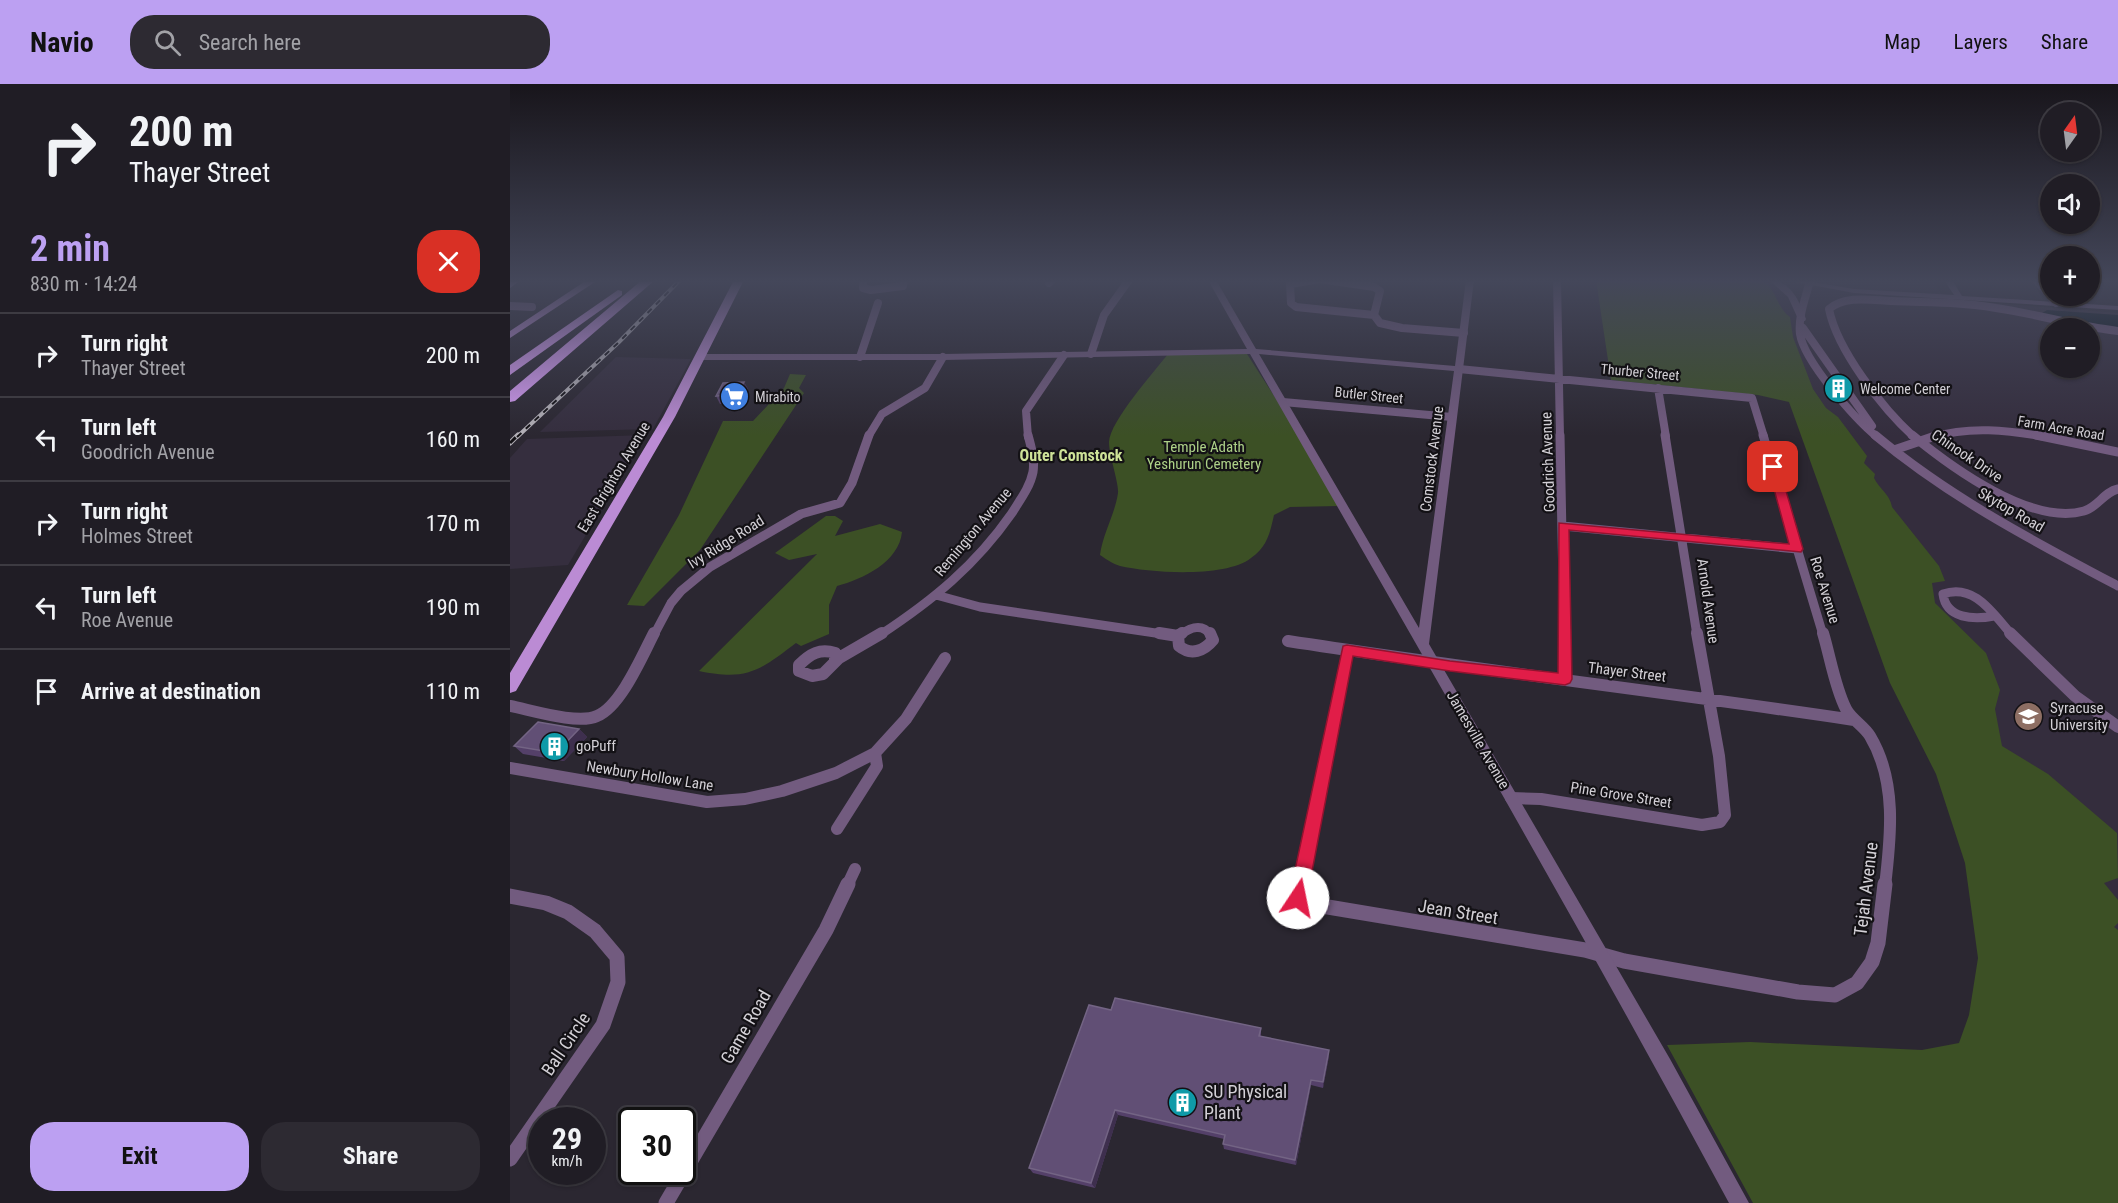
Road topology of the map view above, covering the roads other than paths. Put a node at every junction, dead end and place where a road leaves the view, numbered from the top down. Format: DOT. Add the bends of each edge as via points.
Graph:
graph roads {
  1 [pos="550,332"];
  2 [pos="561,332"];
  3 [pos="586,332"];
  4 [pos="713,332"];
  5 [pos="868,332"];
  6 [pos="1098,332"];
  7 [pos="1241,332"];
  8 [pos="1456,332"];
  9 [pos="1558,332"];
  10 [pos="1800,332"];
  11 [pos="1808,332"];
  12 [pos="1836,332"];
  13 [pos="1464,333"];
  14 [pos="1252,351"];
  15 [pos="1091,354"];
  16 [pos="1064,355"];
  17 [pos="701,357"];
  18 [pos="860,357"];
  19 [pos="943,357"];
  20 [pos="510,360"];
  21 [pos="1459,369"];
  22 [pos="510,371"];
  23 [pos="1559,379"];
  24 [pos="1829,383"];
  25 [pos="1844,383"];
  26 [pos="1658,388"];
  27 [pos="512,393"];
  28 [pos="1838,394"];
  29 [pos="1853,396"];
  30 [pos="1750,397"];
  31 [pos="1283,402"];
  32 [pos="1452,417"];
  33 [pos="1920,441"];
  34 [pos="1894,450"];
  35 [pos="2118,452"];
  36 [pos="2118,489"];
  37 [pos="1563,526"];
  38 [pos="1683,538"];
  39 [pos="1797,549"];
  40 [pos="2118,586"];
  41 [pos="936,595"];
  42 [pos="1994,616"];
  43 [pos="1178,636"];
  44 [pos="1288,640"];
  45 [pos="1423,643"];
  46 [pos="1347,650"];
  47 [pos="945,658"];
  48 [pos="835,660"];
  49 [pos="1434,663"];
  50 [pos="1565,679"];
  51 [pos="510,687"];
  52 [pos="1707,698"];
  53 [pos="510,706"];
  54 [pos="1854,721"];
  55 [pos="2118,726"];
  56 [pos="875,753"];
  57 [pos="510,768"];
  58 [pos="1510,798"];
  59 [pos="1724,818"];
  60 [pos="837,829"];
  61 [pos="855,869"];
  62 [pos="510,896"];
  63 [pos="1601,954"];
  64 [pos="510,1159"];
  65 [pos="666,1203"];
  66 [pos="1739,1203"];
  1 -- 20 [label="highway"];
  2 -- 22 [label="highway"];
  3 -- 27 [label="highway"];
  4 -- 17 [label="main road, East Brighton Avenue"];
  5 -- 18 [label="street"];
  6 -- 15 [label="street"];
  7 -- 14 [label="street, Jamesville Avenue"];
  8 -- 13 [label="street"];
  9 -- 23 [label="street, Goodrich Avenue"];
  10 -- 24 [label="street, Skytop Road"];
  11 -- 25 [label="street, Skytop Road"];
  12 -- 33 [label="street, Chinook Drive" via="1874,392"];
  13 -- 21 [label="street, Comstock Avenue"];
  14 -- 15 [label="street, Thurber Street"];
  14 -- 21 [label="street, Thurber Street"];
  14 -- 31 [label="street, Jamesville Avenue"];
  15 -- 16 [label="street, Thurber Street"];
  16 -- 19 [label="street, Thurber Street"];
  16 -- 41 [label="street, Remington Avenue" via="1026,411 1034,472 1023,496 959,576"];
  17 -- 18 [label="street, Thurber Street"];
  17 -- 51 [label="main road, East Brighton Avenue"];
  18 -- 19 [label="street, Thurber Street"];
  19 -- 53 [label="street, Ivy Ridge Road" via="922,391 877,421 851,487 840,502 791,519 681,591 660,620 630,678 602,714 593,718"];
  21 -- 23 [label="street, Thurber Street"];
  21 -- 32 [label="street, Comstock Avenue"];
  23 -- 26 [label="street, Thurber Street"];
  23 -- 37 [label="street, Goodrich Avenue"];
  24 -- 25 [label="street"];
  24 -- 28 [label="street, Skytop Road"];
  25 -- 29 [label="street, Skytop Road"];
  26 -- 30 [label="street, Thurber Street"];
  26 -- 38 [label="street, Arnold Avenue"];
  28 -- 29 [label="street"];
  28 -- 34 [label="street, Skytop Road" via="1852,414"];
  29 -- 34 [label="street, Skytop Road" via="1867,420"];
  30 -- 39 [label="street, Roe Avenue"];
  31 -- 32 [label="street, Butler Street"];
  31 -- 45 [label="street, Jamesville Avenue"];
  32 -- 45 [label="street, Comstock Avenue"];
  33 -- 34 [label="street, Farm Acre Road"];
  33 -- 35 [label="street, Farm Acre Road" via="1950,433 2000,431"];
  33 -- 36 [label="street, Chinook Drive" via="1981,484 2043,510 2081,512"];
  34 -- 40 [label="street, Skytop Road" via="1984,513"];
  37 -- 38 [label="street"];
  37 -- 50 [label="street, Goodrich Avenue"];
  38 -- 39 [label="street"];
  38 -- 52 [label="street, Arnold Avenue"];
  39 -- 54 [label="street, Roe Avenue" via="1846,710"];
  41 -- 43 [label="street, Remington Avenue" via="980,607"];
  41 -- 48 [label="street, Remington Avenue"];
  42 -- 55 [label="street" via="2058,683"];
  44 -- 46 [label="street, Thayer Street"];
  45 -- 49 [label="street, Jamesville Avenue"];
  46 -- 49 [label="street, Thayer Street"];
  46 -- 63 [label="street, Jean Street" via="1298,898 1310,905"];
  47 -- 56 [label="street, Newbury Hollow Lane" via="902,723"];
  49 -- 50 [label="street, Thayer Street"];
  49 -- 58 [label="street, Jamesville Avenue"];
  50 -- 52 [label="street, Thayer Street"];
  52 -- 54 [label="street, Thayer Street"];
  52 -- 59 [label="street, Arnold Avenue" via="1719,756"];
  54 -- 63 [label="street, Tejah Avenue" via="1870,735 1877,752 1890,792 1892,815 1878,943 1872,962 1857,983 1835,995 1798,992"];
  56 -- 57 [label="street, Newbury Hollow Lane" via="790,790 736,801 707,802"];
  56 -- 60 [label="street" via="877,766"];
  58 -- 59 [label="street, Pine Grove Street" via="1541,799 1702,825"];
  58 -- 63 [label="street, Jamesville Avenue"];
  61 -- 65 [label="street, Game Road" via="826,930"];
  62 -- 64 [label="street, Ball Circle" via="568,912 595,931 617,957 618,982 603,1025"];
  63 -- 66 [label="street, Jamesville Avenue"];
}
